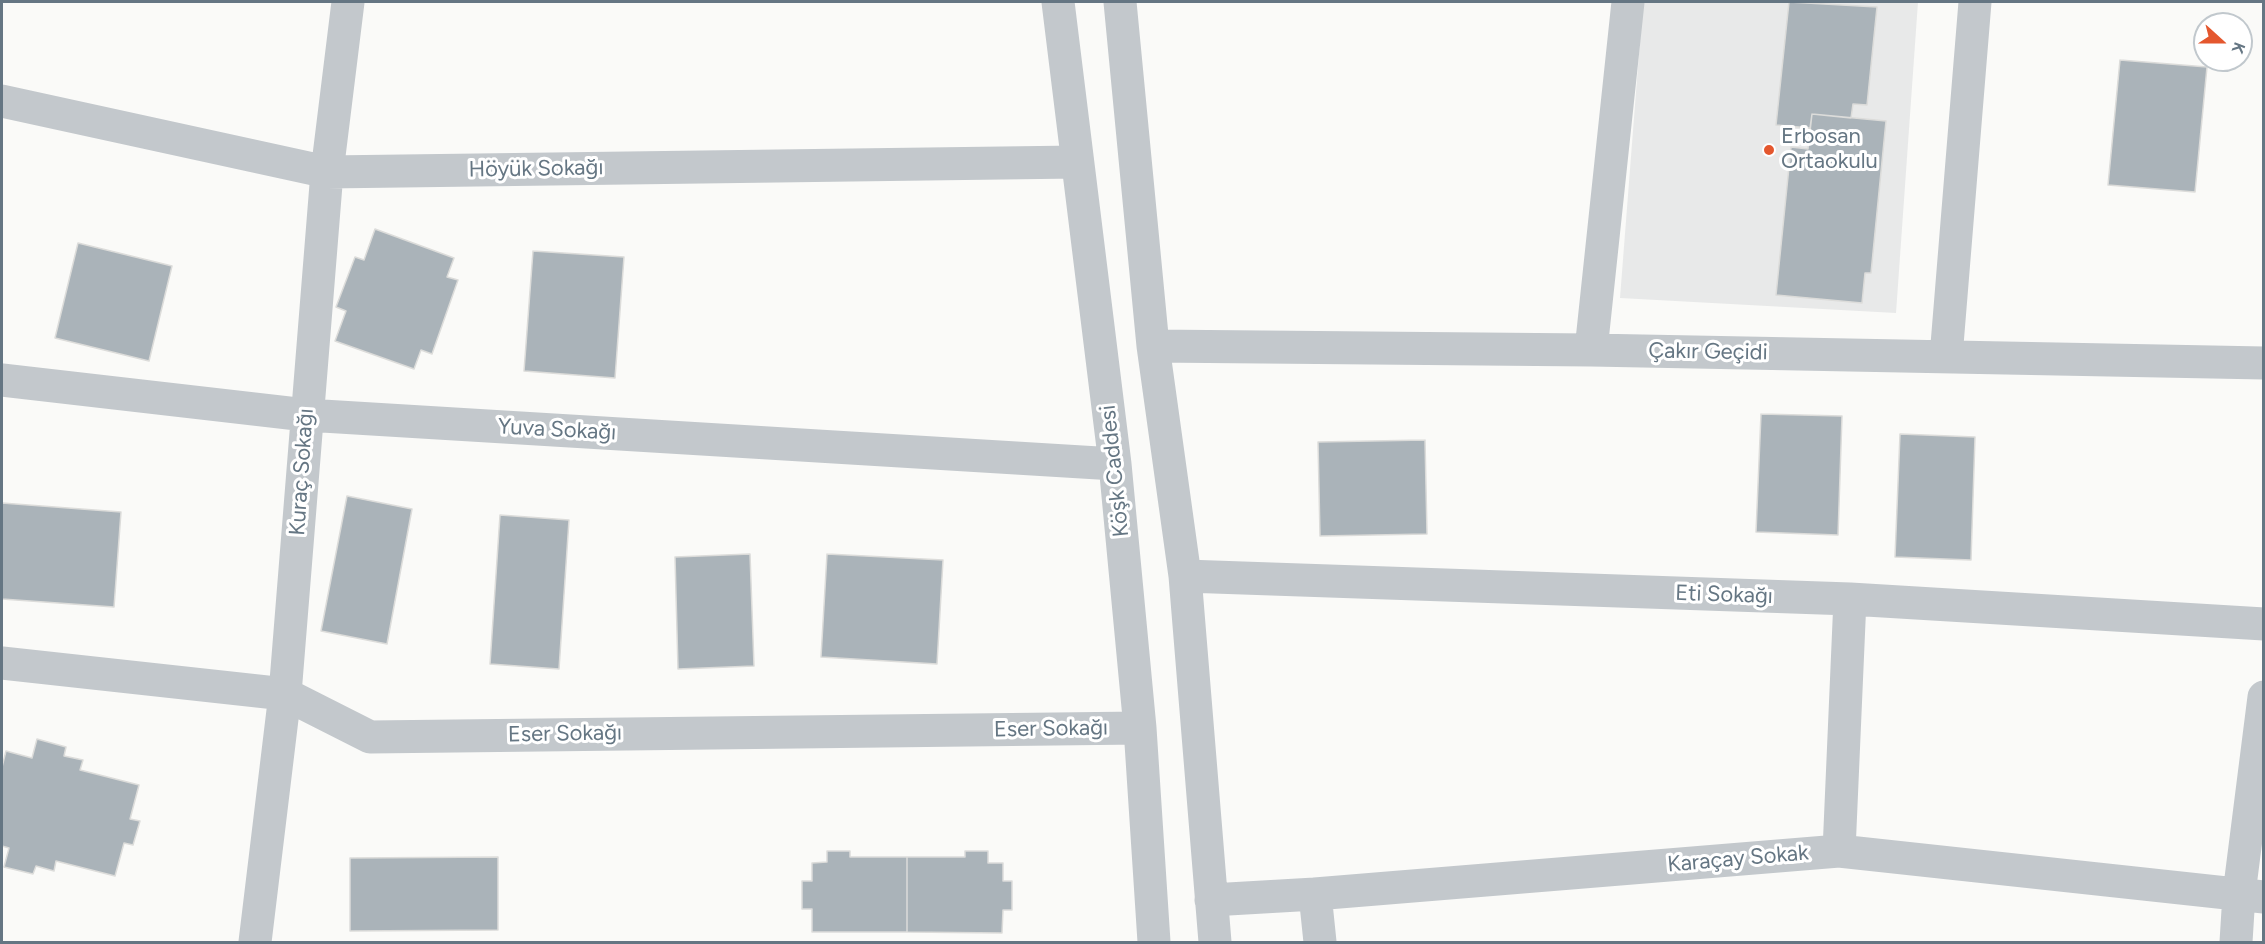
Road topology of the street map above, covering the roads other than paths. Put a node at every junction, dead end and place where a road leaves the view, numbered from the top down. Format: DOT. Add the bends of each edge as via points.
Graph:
graph roads {
  1 [pos="348,2"];
  2 [pos="1058,2"];
  3 [pos="1120,2"];
  4 [pos="1628,2"];
  5 [pos="1975,2"];
  6 [pos="2,101"];
  7 [pos="1077,162"];
  8 [pos="327,172"];
  9 [pos="1153,346"];
  10 [pos="1591,350"];
  11 [pos="1946,357"];
  12 [pos="2264,363"];
  13 [pos="2,380"];
  14 [pos="306,415"];
  15 [pos="1115,464"];
  16 [pos="1185,576"];
  17 [pos="1850,599"];
  18 [pos="2264,624"];
  19 [pos="2,663"];
  20 [pos="285,694"];
  21 [pos="2264,697"];
  22 [pos="1140,728"];
  23 [pos="1839,851"];
  24 [pos="1315,894"];
  25 [pos="2252,896"];
  26 [pos="1211,900"];
  27 [pos="255,942"];
  28 [pos="1154,942"];
  29 [pos="1215,942"];
  30 [pos="1320,942"];
  31 [pos="2236,942"];
  1 -- 8 [label="street, Kuraç Sokağı"];
  2 -- 7 [label="street, Köşk Caddesi"];
  3 -- 9 [label="street"];
  4 -- 10 [label="street"];
  5 -- 11 [label="street"];
  6 -- 8 [label="street, Höyük Sokağı"];
  7 -- 8 [label="street, Höyük Sokağı"];
  7 -- 15 [label="street, Köşk Caddesi"];
  8 -- 14 [label="street, Kuraç Sokağı"];
  9 -- 10 [label="street, Çakır Geçidi"];
  9 -- 16 [label="street"];
  10 -- 11 [label="street, Çakır Geçidi"];
  11 -- 12 [label="street, Çakır Geçidi"];
  13 -- 14 [label="street, Yuva Sokağı"];
  14 -- 15 [label="street, Yuva Sokağı"];
  14 -- 20 [label="street, Kuraç Sokağı"];
  15 -- 22 [label="street, Köşk Caddesi"];
  16 -- 17 [label="street, Eti Sokağı"];
  16 -- 26 [label="street"];
  17 -- 18 [label="street, Eti Sokağı"];
  17 -- 23 [label="street"];
  19 -- 20 [label="street, Eser Sokağı"];
  20 -- 22 [label="street, Eser Sokağı" via="370,737"];
  20 -- 27 [label="street, Kuraç Sokağı"];
  21 -- 25 [label="street"];
  22 -- 28 [label="street, Köşk Caddesi"];
  23 -- 24 [label="street, Karaçay Sokak"];
  23 -- 25 [label="street, Karaçay Sokak"];
  24 -- 26 [label="street, Karaçay Sokak"];
  24 -- 30 [label="street"];
  25 -- 31 [label="street"];
  26 -- 29 [label="street"];
}
